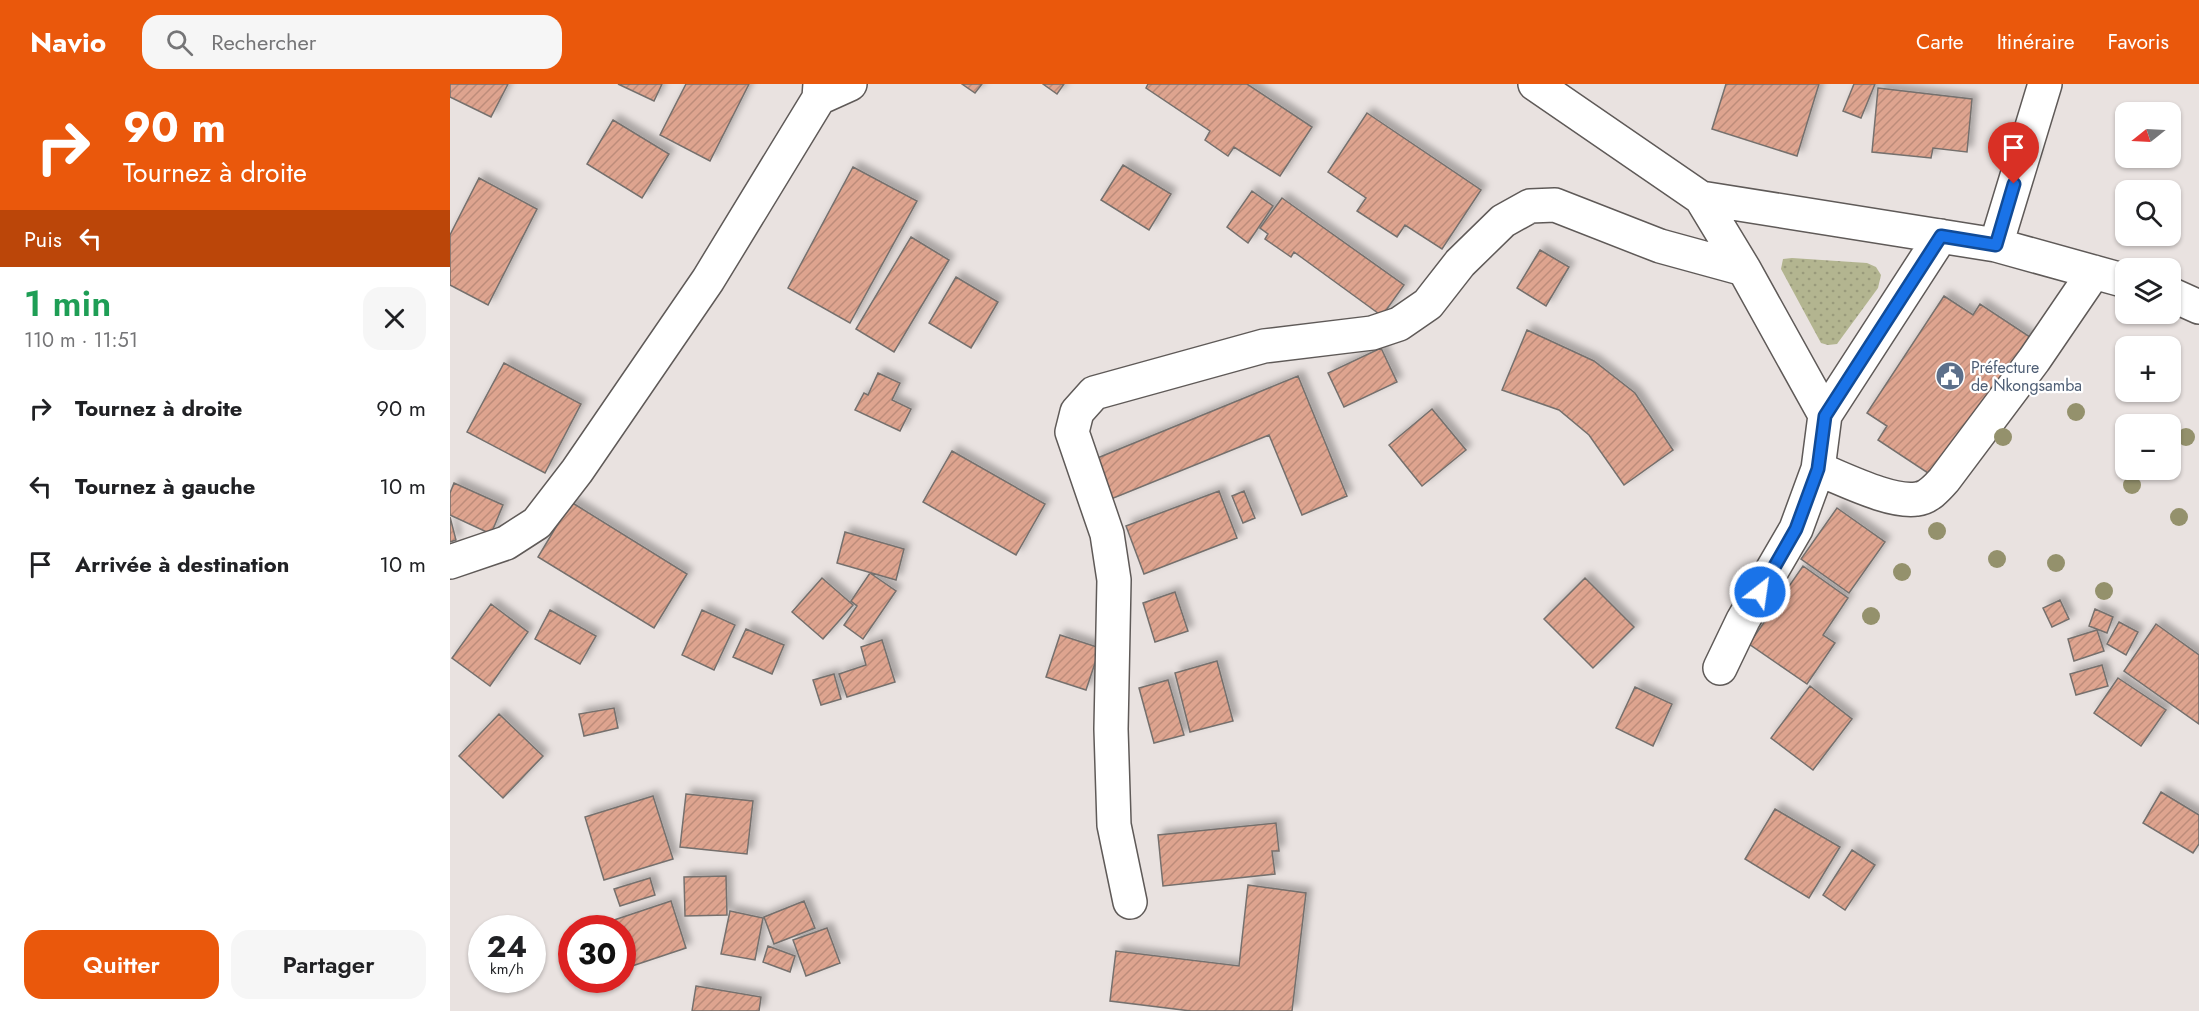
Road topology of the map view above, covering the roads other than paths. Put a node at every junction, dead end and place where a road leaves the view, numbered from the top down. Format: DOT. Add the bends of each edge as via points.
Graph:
graph roads {
  1 [pos="850,84"];
  2 [pos="1535,84"];
  3 [pos="2045,84"];
  4 [pos="819,91"];
  5 [pos="1701,198"];
  6 [pos="1941,236"];
  7 [pos="1996,245"];
  8 [pos="1744,269"];
  9 [pos="2094,272"];
  10 [pos="2115,278"];
  11 [pos="2181,299"];
  12 [pos="2199,307"];
  13 [pos="1825,416"];
  14 [pos="1818,469"];
  15 [pos="450,562"];
  16 [pos="1720,668"];
  17 [pos="1130,902"];
  1 -- 4 [label="street"];
  2 -- 5 [label="street"];
  3 -- 7 [label="street"];
  4 -- 15 [label="street" via="708,280 537,523 506,543"];
  5 -- 6 [label="street"];
  5 -- 8 [label="street"];
  6 -- 7 [label="street"];
  6 -- 13 [label="street"];
  7 -- 9 [label="street"];
  8 -- 13 [label="street"];
  8 -- 17 [label="street" via="1660,246 1555,205 1530,206 1503,221 1460,263 1428,304 1400,324 1372,333 1264,346 1094,393 1077,412 1072,432 1107,534 1114,580 1114,825"];
  9 -- 10 [label="street"];
  9 -- 14 [label="street" via="2034,360 1932,492 1918,500 1887,496"];
  11 -- 12 [label="street"];
  13 -- 14 [label="street"];
  14 -- 16 [label="street" via="1796,529"];
}
